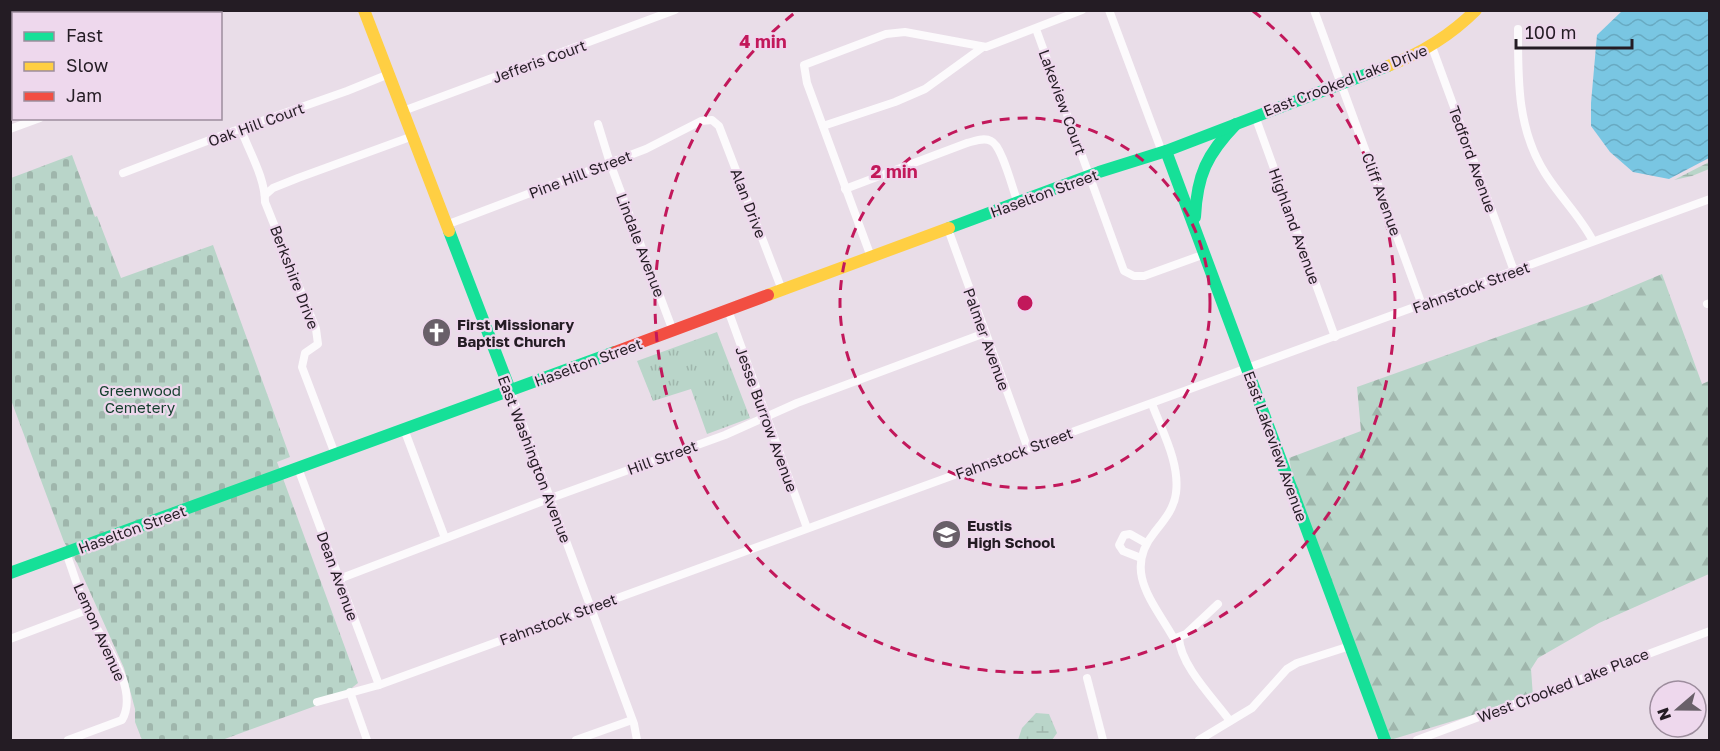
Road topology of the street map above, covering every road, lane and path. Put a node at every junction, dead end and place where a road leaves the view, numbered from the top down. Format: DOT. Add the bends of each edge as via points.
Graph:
graph roads {
  1 [pos="364,10"];
  2 [pos="675,10"];
  3 [pos="1083,10"];
  4 [pos="1109,10"];
  5 [pos="1314,10"];
  6 [pos="1476,10"];
  7 [pos="1036,29"];
  8 [pos="1518,29"];
  9 [pos="983,47"];
  10 [pos="1432,47"];
  11 [pos="388,74"];
  12 [pos="1341,83"];
  13 [pos="403,111"];
  14 [pos="1254,116"];
  15 [pos="35,120"];
  16 [pos="712,120"];
  17 [pos="1238,122"];
  18 [pos="598,124"];
  19 [pos="823,126"];
  20 [pos="10,129"];
  21 [pos="241,129"];
  22 [pos="412,136"];
  23 [pos="1164,151"];
  24 [pos="610,163"];
  25 [pos="123,173"];
  26 [pos="1090,176"];
  27 [pos="845,189"];
  28 [pos="265,195"];
  29 [pos="1710,199"];
  30 [pos="1018,203"];
  31 [pos="1195,224"];
  32 [pos="446,225"];
  33 [pos="948,229"];
  34 [pos="1593,241"];
  35 [pos="1205,254"];
  36 [pos="871,257"];
  37 [pos="1514,271"];
  38 [pos="782,290"];
  39 [pos="1422,305"];
  40 [pos="728,310"];
  41 [pos="673,330"];
  42 [pos="985,333"];
  43 [pos="1335,337"];
  44 [pos="1247,369"];
  45 [pos="510,390"];
  46 [pos="1152,404"];
  47 [pos="765,416"];
  48 [pos="404,429"];
  49 [pos="1028,449"];
  50 [pos="335,454"];
  51 [pos="298,468"];
  52 [pos="551,498"];
  53 [pos="807,528"];
  54 [pos="445,538"];
  55 [pos="1146,543"];
  56 [pos="66,553"];
  57 [pos="1141,558"];
  58 [pos="10,573"];
  59 [pos="339,579"];
  60 [pos="1218,604"];
  61 [pos="591,607"];
  62 [pos="87,610"];
  63 [pos="1710,631"];
  64 [pos="1179,638"];
  65 [pos="10,639"];
  66 [pos="1350,646"];
  67 [pos="1087,678"];
  68 [pos="379,685"];
  69 [pos="350,692"];
  70 [pos="317,702"];
  71 [pos="632,720"];
  72 [pos="1230,721"];
  73 [pos="68,741"];
  74 [pos="367,741"];
  75 [pos="576,741"];
  76 [pos="637,741"];
  77 [pos="1103,741"];
  78 [pos="1199,741"];
  79 [pos="1385,741"];
  80 [pos="1417,741"];
  1 -- 11 [label="street, East Washington Avenue"];
  2 -- 13 [label="street, Jefferis Court"];
  3 -- 7 [label="street"];
  4 -- 23 [label="street, East Lakeview Avenue"];
  5 -- 12 [label="street, Cliff Avenue"];
  6 -- 10 [label="street, East Crooked Lake Drive" via="1457,30"];
  7 -- 9 [label="street"];
  7 -- 26 [label="street, Lakeview Court"];
  8 -- 34 [label="street" via="1522,118 1543,171 1579,216"];
  9 -- 19 [label="street" via="926,89"];
  9 -- 19 [label="street" via="896,32 806,63 807,83"];
  10 -- 12 [label="street, East Crooked Lake Drive"];
  10 -- 37 [label="street, Tedford Avenue"];
  11 -- 13 [label="street, East Washington Avenue"];
  11 -- 21 [label="street, Oak Hill Court"];
  12 -- 14 [label="street, East Crooked Lake Drive"];
  12 -- 39 [label="street, Cliff Avenue"];
  13 -- 22 [label="street, East Washington Avenue"];
  14 -- 17 [label="street, East Crooked Lake Drive"];
  14 -- 43 [label="street, Highland Avenue"];
  15 -- 20 [label="street"];
  16 -- 24 [label="street, Pine Hill Street" via="701,121"];
  16 -- 38 [label="street, Alan Drive" via="719,126 738,172"];
  17 -- 23 [label="street, East Crooked Lake Drive"];
  17 -- 31 [label="street, East Crooked Lake Drive" via="1214,148 1201,170"];
  18 -- 24 [label="street, Lindale Avenue"];
  19 -- 27 [label="street"];
  21 -- 25 [label="street, Oak Hill Court"];
  21 -- 28 [label="street, Berkshire Drive"];
  22 -- 28 [label="street" via="290,181"];
  22 -- 32 [label="street, East Washington Avenue"];
  23 -- 26 [label="street, Haselton Street"];
  23 -- 31 [label="street, East Lakeview Avenue"];
  24 -- 32 [label="street, Pine Hill Street"];
  24 -- 41 [label="street, Lindale Avenue"];
  26 -- 30 [label="street, Haselton Street"];
  26 -- 35 [label="street, Lakeview Court" via="1122,268 1129,275 1144,276"];
  27 -- 30 [label="street" via="984,139 999,148"];
  27 -- 36 [label="street"];
  28 -- 50 [label="street, Berkshire Drive" via="316,329 318,344 305,353 302,367"];
  29 -- 34 [label="street, Fahnstock Street"];
  30 -- 33 [label="street, Haselton Street"];
  31 -- 35 [label="street, East Lakeview Avenue"];
  32 -- 45 [label="street, East Washington Avenue"];
  33 -- 36 [label="street, Haselton Street"];
  33 -- 42 [label="street, Palmer Avenue"];
  34 -- 37 [label="street, Fahnstock Street"];
  35 -- 44 [label="street, East Lakeview Avenue"];
  36 -- 38 [label="street, Haselton Street"];
  37 -- 39 [label="street, Fahnstock Street"];
  38 -- 40 [label="street, Haselton Street"];
  39 -- 43 [label="street, Fahnstock Street"];
  40 -- 41 [label="street, Haselton Street"];
  40 -- 47 [label="street, Jesse Burrow Avenue"];
  41 -- 45 [label="street, Haselton Street"];
  42 -- 47 [label="street, Hill Street"];
  42 -- 49 [label="street, Palmer Avenue"];
  43 -- 44 [label="street, Fahnstock Street"];
  44 -- 46 [label="street, Fahnstock Street"];
  44 -- 66 [label="street, East Lakeview Avenue"];
  45 -- 48 [label="street, Haselton Street"];
  45 -- 52 [label="street, East Washington Avenue"];
  46 -- 49 [label="street, Fahnstock Street"];
  46 -- 55 [label="street" via="1173,461 1177,484 1171,510"];
  47 -- 52 [label="street, Hill Street" via="725,435"];
  47 -- 53 [label="street, Jesse Burrow Avenue"];
  48 -- 50 [label="street, Haselton Street"];
  48 -- 54 [label="street"];
  49 -- 53 [label="street, Fahnstock Street"];
  50 -- 51 [label="street, Haselton Street"];
  51 -- 56 [label="street, Haselton Street"];
  51 -- 59 [label="street, Dean Avenue"];
  52 -- 54 [label="street, Hill Street"];
  52 -- 61 [label="street, East Washington Avenue"];
  53 -- 61 [label="street, Fahnstock Street"];
  54 -- 59 [label="street, Hill Street"];
  55 -- 57 [label="street"];
  55 -- 57 [label="street" via="1130,534 1120,540 1123,551"];
  56 -- 58 [label="street, Haselton Street"];
  56 -- 62 [label="street, Lemon Avenue"];
  57 -- 64 [label="street" via="1146,590 1173,637"];
  59 -- 68 [label="street, Dean Avenue"];
  60 -- 64 [label="street"];
  61 -- 68 [label="street, Fahnstock Street"];
  61 -- 71 [label="street, East Washington Avenue"];
  62 -- 65 [label="street"];
  62 -- 73 [label="street, Lemon Avenue" via="123,682 128,697 126,712 122,720"];
  63 -- 80 [label="street, West Crooked Lake Place"];
  64 -- 72 [label="street" via="1189,666"];
  66 -- 72 [label="street" via="1287,669 1252,708"];
  66 -- 79 [label="street, East Lakeview Avenue"];
  67 -- 77 [label="street"];
  68 -- 69 [label="street, Fahnstock Street"];
  69 -- 70 [label="street, Fahnstock Street"];
  69 -- 74 [label="street"];
  71 -- 75 [label="street"];
  71 -- 76 [label="street, East Washington Avenue"];
  72 -- 78 [label="street"];
}
